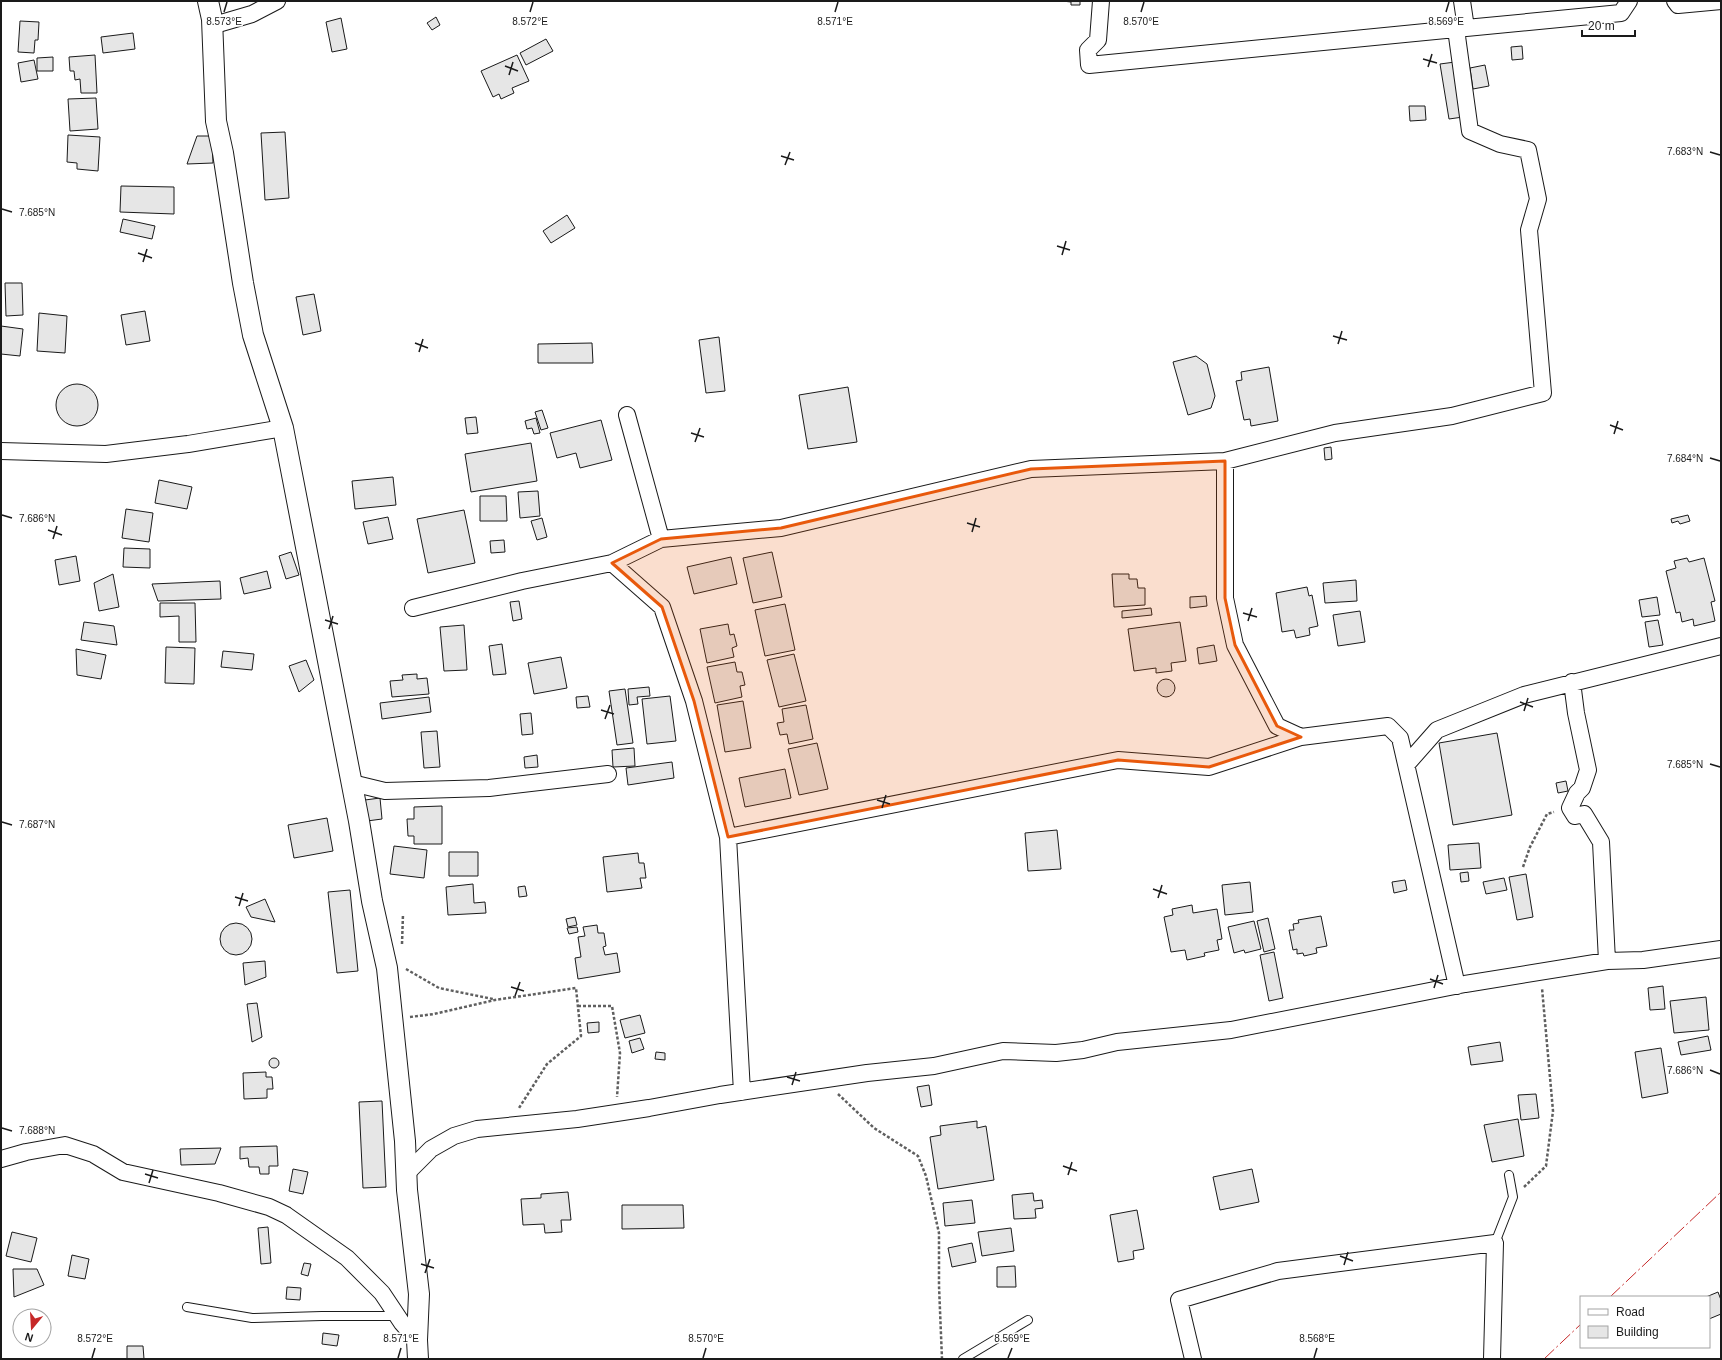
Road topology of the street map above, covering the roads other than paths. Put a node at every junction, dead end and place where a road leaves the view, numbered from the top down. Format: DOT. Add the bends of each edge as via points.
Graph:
graph roads {
  1 [pos="208,1"];
  2 [pos="277,1"];
  3 [pos="1101,1"];
  4 [pos="1462,1"];
  5 [pos="1629,1"];
  6 [pos="1675,1"];
  7 [pos="1721,1"];
  8 [pos="211,26"];
  9 [pos="1461,29"];
  10 [pos="627,415"];
  11 [pos="282,428"];
  12 [pos="1,451"];
  13 [pos="1225,461"];
  14 [pos="661,538"];
  15 [pos="612,562"];
  16 [pos="413,608"];
  17 [pos="1721,646"];
  18 [pos="1572,682"];
  19 [pos="1301,737"];
  20 [pos="1406,764"];
  21 [pos="608,774"];
  22 [pos="352,783"];
  23 [pos="728,837"];
  24 [pos="1721,949"];
  25 [pos="1608,961"];
  26 [pos="1457,986"];
  27 [pos="742,1092"];
  28 [pos="405,1141"];
  29 [pos="431,1149"];
  30 [pos="1,1159"];
  31 [pos="406,1174"];
  32 [pos="1509,1175"];
  33 [pos="1495,1244"];
  34 [pos="187,1307"];
  35 [pos="398,1316"];
  36 [pos="1028,1320"];
  37 [pos="418,1349"];
  38 [pos="963,1359"];
  39 [pos="1193,1359"];
  40 [pos="1492,1359"];
  1 -- 8 [label="street"];
  2 -- 8 [label="street" via="252,14"];
  3 -- 9 [label="street" via="1098,40 1088,50 1089,65"];
  4 -- 9 [label="street"];
  5 -- 9 [label="street" via="1621,13"];
  6 -- 7 [label="street" via="1678,5"];
  8 -- 11 [label="street" via="216,121 243,283 253,335"];
  9 -- 13 [label="street" via="1470,131 1500,144 1528,150 1538,199 1529,230 1543,393 1452,416 1335,433"];
  10 -- 14 [label="street"];
  11 -- 12 [label="street" via="188,444 106,454"];
  11 -- 22 [label="street"];
  13 -- 14 [label="street" via="1031,469 781,528"];
  13 -- 19 [label="street" via="1225,598 1234,645 1277,726"];
  14 -- 15 [label="street"];
  15 -- 16 [label="street"];
  15 -- 23 [label="street" via="662,607 694,701"];
  17 -- 18 [label="street"];
  18 -- 20 [label="street" via="1524,695 1437,730"];
  18 -- 25 [label="street" via="1588,770 1582,788 1570,808 1575,816 1584,814 1602,842"];
  19 -- 20 [label="street" via="1388,726 1400,738"];
  19 -- 23 [label="street" via="1209,767 1118,760"];
  20 -- 26 [label="street"];
  21 -- 22 [label="street" via="482,788 385,791"];
  22 -- 28 [label="street" via="372,901 387,968"];
  23 -- 27 [label="street"];
  24 -- 25 [label="street" via="1643,960"];
  25 -- 26 [label="street"];
  26 -- 27 [label="street" via="1231,1030 1117,1042 1056,1053 1003,1052 934,1066"];
  27 -- 29 [label="street" via="616,1113 477,1129 454,1136"];
  28 -- 29 [label="street"];
  28 -- 31 [label="street"];
  29 -- 31 [label="street"];
  30 -- 35 [label="street" via="65,1145 93,1154 123,1172 269,1207 286,1215 347,1258 382,1293"];
  31 -- 37 [label="street" via="419,1294"];
  32 -- 33 [label="lane" via="1513,1197"];
  33 -- 39 [label="street" via="1278,1271 1179,1300"];
  33 -- 40 [label="street"];
  34 -- 35 [label="lane" via="252,1318"];
  35 -- 37 [label="street"];
  36 -- 38 [label="lane"];
}
